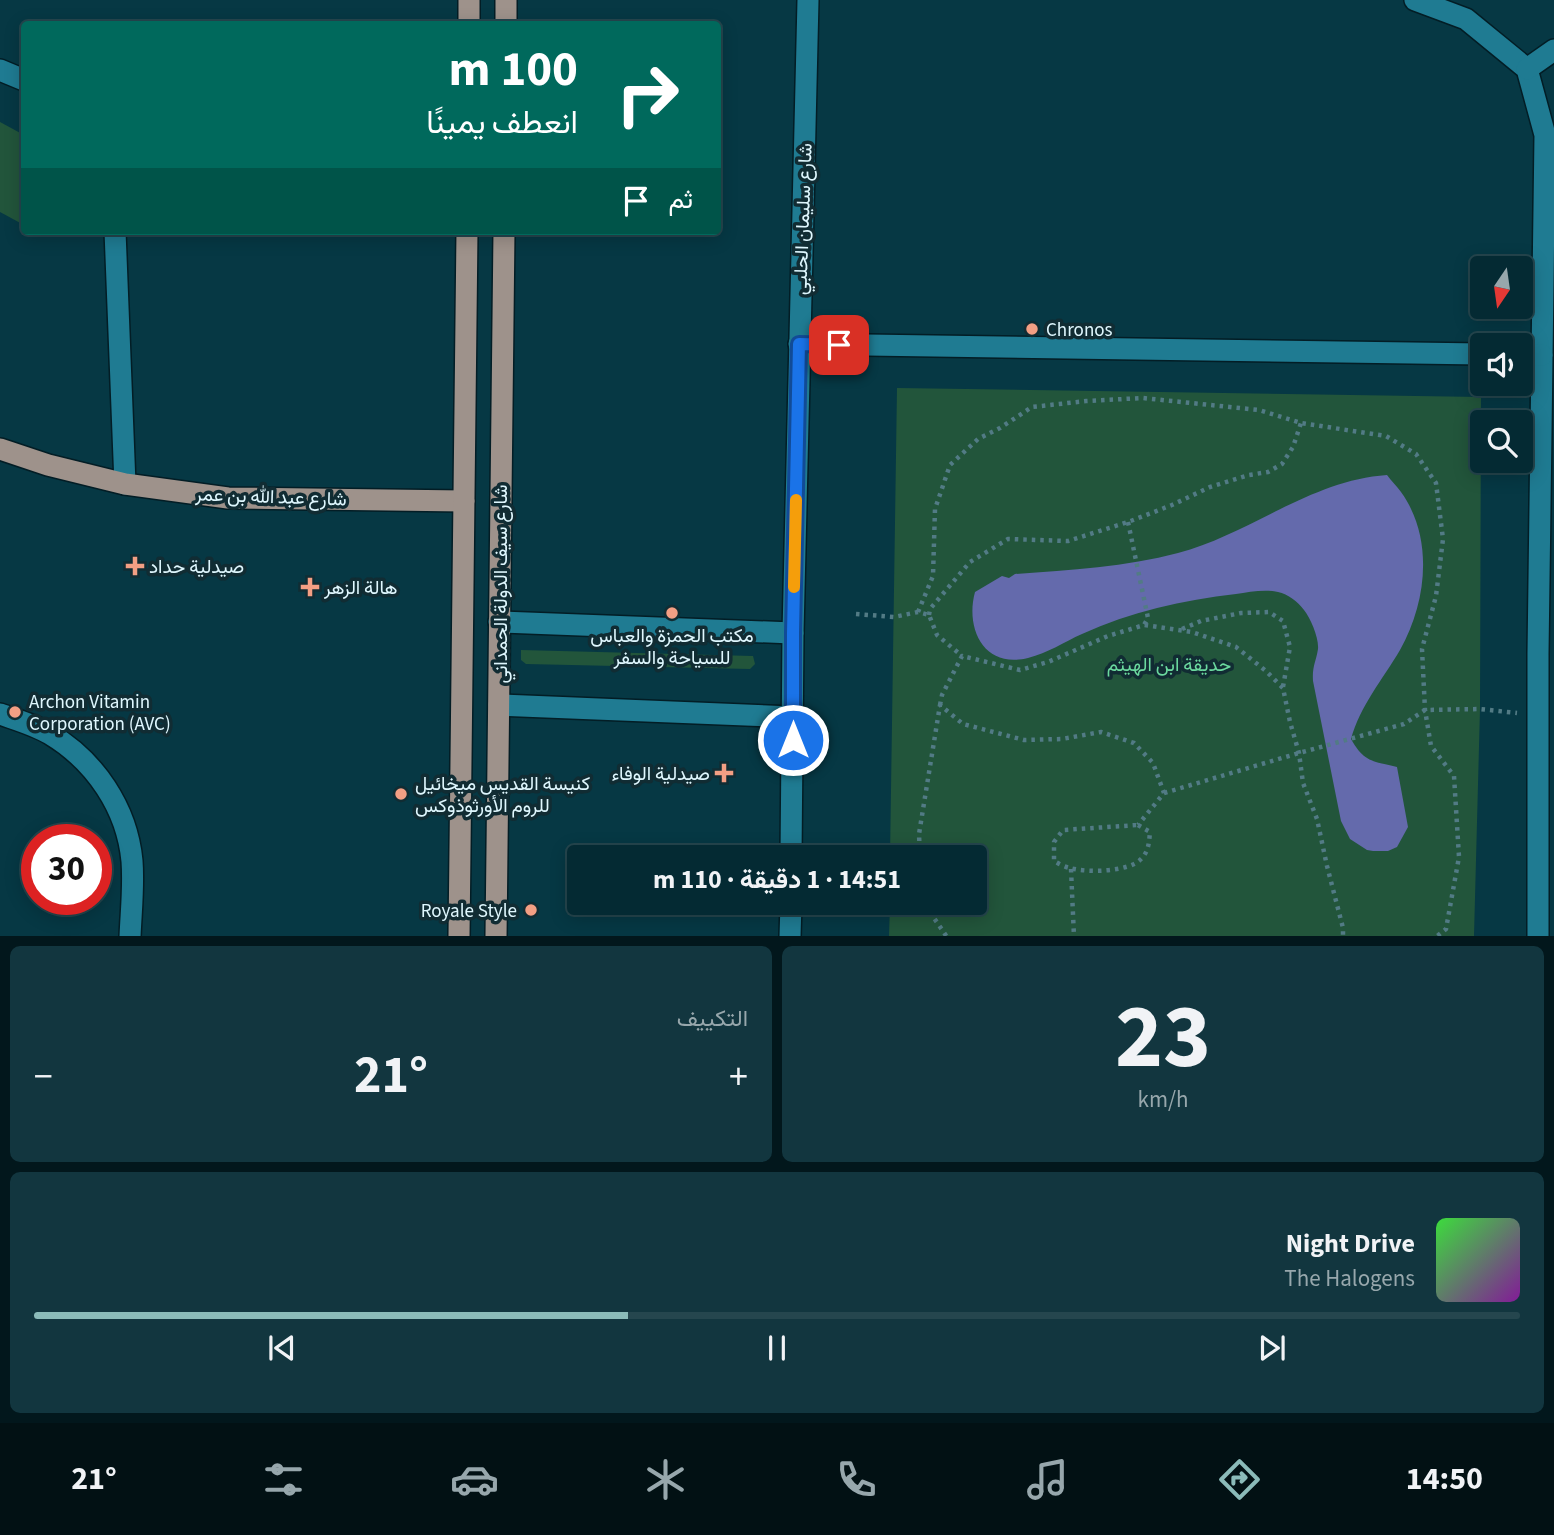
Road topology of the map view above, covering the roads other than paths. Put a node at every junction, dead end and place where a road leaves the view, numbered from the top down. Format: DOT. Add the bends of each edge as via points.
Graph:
graph roads {
  1 [pos="469,0"];
  2 [pos="506,0"];
  3 [pos="808,0"];
  4 [pos="1415,0"];
  5 [pos="469,21"];
  6 [pos="506,21"];
  7 [pos="1554,50"];
  8 [pos="1527,69"];
  9 [pos="0,70"];
  10 [pos="21,79"];
  11 [pos="116,235"];
  12 [pos="467,235"];
  13 [pos="504,235"];
  14 [pos="799,344"];
  15 [pos="1470,354"];
  16 [pos="1533,355"];
  17 [pos="1542,355"];
  18 [pos="0,449"];
  19 [pos="125,484"];
  20 [pos="464,501"];
  21 [pos="499,622"];
  22 [pos="793,633"];
  23 [pos="1546,655"];
  24 [pos="499,705"];
  25 [pos="1544,708"];
  26 [pos="0,714"];
  27 [pos="793,717"];
  28 [pos="791,845"];
  29 [pos="791,915"];
  30 [pos="130,936"];
  31 [pos="459,936"];
  32 [pos="496,936"];
  33 [pos="790,936"];
  34 [pos="1538,936"];
  1 -- 5 [label="main road"];
  2 -- 6 [label="main road"];
  3 -- 14 [label="street, شارع سليمان الحلبي"];
  4 -- 8 [label="street" via="1466,19"];
  7 -- 8 [label="street"];
  8 -- 17 [label="street" via="1545,135"];
  9 -- 10 [label="street"];
  11 -- 19 [label="street"];
  12 -- 20 [label="main road, شارع سيف الدولة الحمداني"];
  13 -- 21 [label="main road, شارع سيف الدولة الحمداني"];
  14 -- 15 [label="street"];
  14 -- 22 [label="street, شارع سليمان الحلبي"];
  16 -- 17 [label="street"];
  17 -- 23 [label="street"];
  18 -- 19 [label="main road, شارع عبد الله بن عمر"];
  19 -- 20 [label="main road, شارع عبد الله بن عمر" via="228,498"];
  20 -- 31 [label="main road, شارع سيف الدولة الحمداني"];
  21 -- 22 [label="street"];
  21 -- 24 [label="main road, شارع سيف الدولة الحمداني"];
  22 -- 27 [label="street, شارع سليمان الحلبي"];
  23 -- 25 [label="street"];
  24 -- 27 [label="street"];
  24 -- 32 [label="main road, شارع سيف الدولة الحمداني"];
  25 -- 34 [label="street"];
  26 -- 30 [label="street" via="39,728 68,746 112,797 132,862"];
  27 -- 28 [label="street, شارع سليمان الحلبي"];
  29 -- 33 [label="street"];
}
